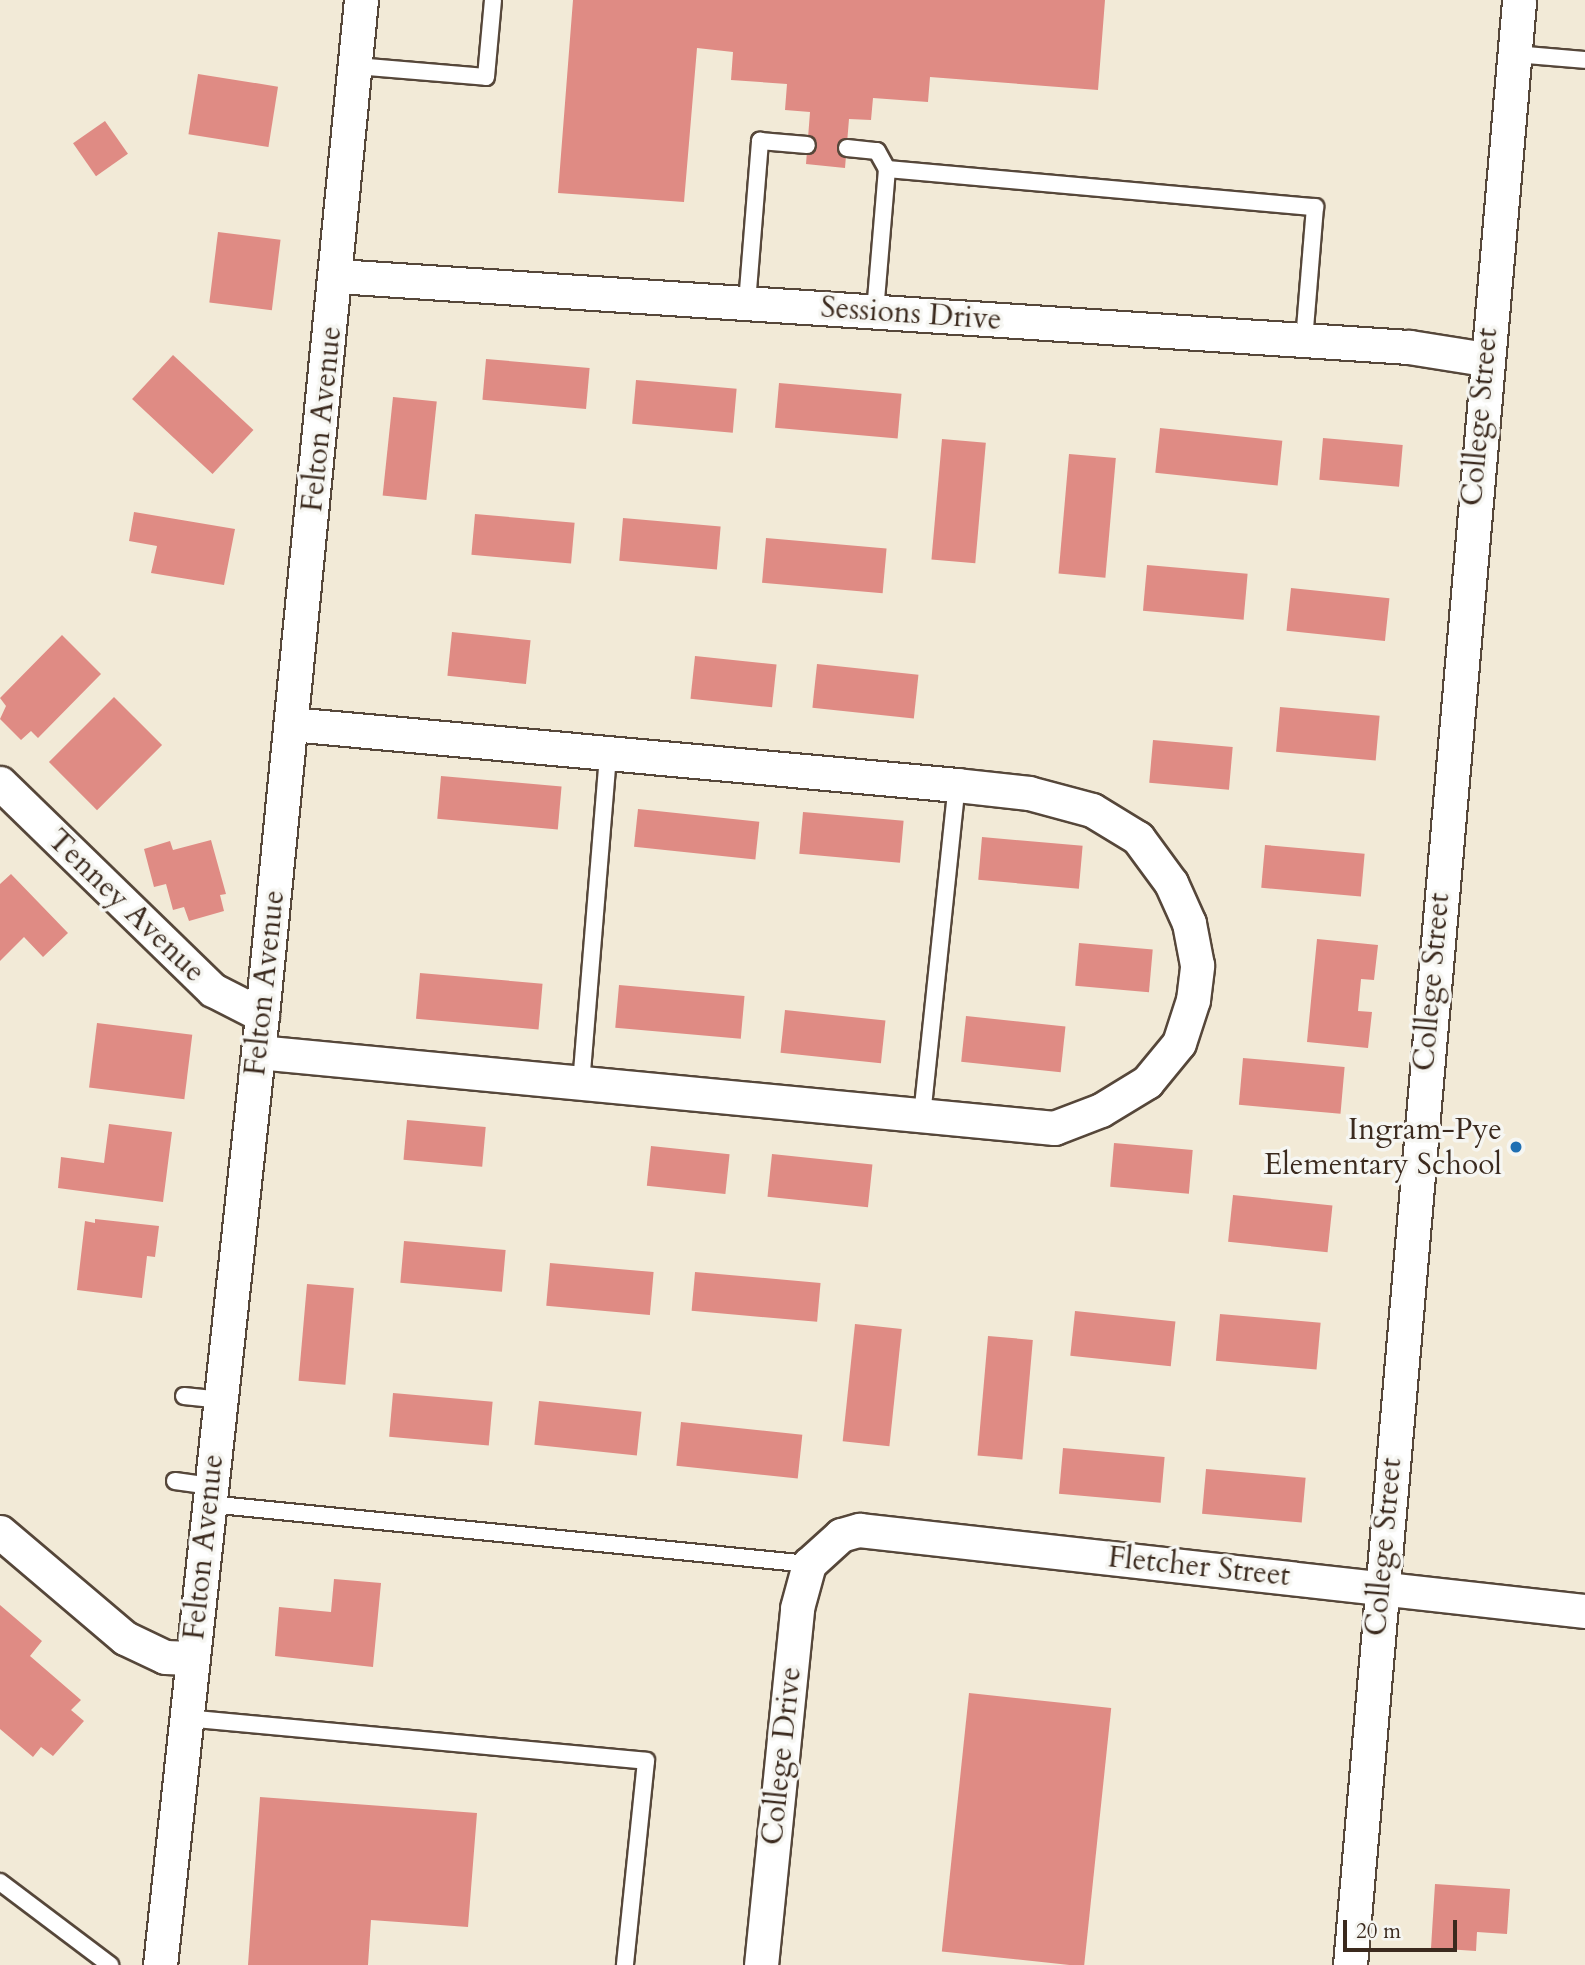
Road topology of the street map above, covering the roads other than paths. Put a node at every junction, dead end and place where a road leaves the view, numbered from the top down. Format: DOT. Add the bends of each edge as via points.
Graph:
graph roads {
  1 [pos="362,0"];
  2 [pos="494,0"];
  3 [pos="1519,0"];
  4 [pos="1514,54"];
  5 [pos="1585,60"];
  6 [pos="356,66"];
  7 [pos="807,145"];
  8 [pos="847,148"];
  9 [pos="887,169"];
  10 [pos="337,276"];
  11 [pos="747,303"];
  12 [pos="875,312"];
  13 [pos="1304,340"];
  14 [pos="1485,359"];
  15 [pos="292,724"];
  16 [pos="608,753"];
  17 [pos="0,783"];
  18 [pos="957,785"];
  19 [pos="262,1015"];
  20 [pos="258,1052"];
  21 [pos="581,1084"];
  22 [pos="922,1116"];
  23 [pos="184,1396"];
  24 [pos="220,1400"];
  25 [pos="175,1481"];
  26 [pos="210,1495"];
  27 [pos="0,1532"];
  28 [pos="813,1558"];
  29 [pos="1381,1586"];
  30 [pos="1585,1611"];
  31 [pos="192,1658"];
  32 [pos="186,1718"];
  33 [pos="0,1882"];
  34 [pos="110,1965"];
  35 [pos="160,1965"];
  36 [pos="625,1965"];
  37 [pos="761,1965"];
  38 [pos="1350,1965"];
  1 -- 6 [label="street, Felton Avenue"];
  2 -- 6 [label="lane" via="486,77"];
  3 -- 4 [label="street, College Street"];
  4 -- 5 [label="lane"];
  4 -- 14 [label="street, College Street"];
  6 -- 10 [label="street, Felton Avenue"];
  7 -- 11 [label="lane" via="760,141"];
  8 -- 9 [label="lane" via="877,151"];
  9 -- 12 [label="lane"];
  9 -- 13 [label="lane" via="1315,207"];
  10 -- 11 [label="street, Sessions Drive"];
  10 -- 15 [label="street, Felton Avenue"];
  11 -- 12 [label="street, Sessions Drive"];
  12 -- 13 [label="street, Sessions Drive"];
  13 -- 14 [label="street, Sessions Drive" via="1409,347"];
  14 -- 29 [label="street, College Street"];
  15 -- 16 [label="street"];
  15 -- 19 [label="street, Felton Avenue"];
  16 -- 18 [label="street"];
  16 -- 21 [label="lane"];
  17 -- 19 [label="street, Tenney Avenue" via="214,990"];
  18 -- 22 [label="lane"];
  18 -- 22 [label="street" via="1029,793 1092,810 1138,838 1171,883 1189,923 1196,977 1180,1043 1147,1082 1101,1110 1054,1128"];
  19 -- 20 [label="street, Felton Avenue"];
  20 -- 21 [label="street"];
  20 -- 24 [label="street, Felton Avenue"];
  21 -- 22 [label="street"];
  23 -- 24 [label="lane"];
  24 -- 26 [label="street, Felton Avenue"];
  25 -- 26 [label="lane"];
  26 -- 28 [label="lane"];
  26 -- 31 [label="street, Felton Avenue"];
  27 -- 31 [label="street" via="125,1638 165,1657"];
  28 -- 29 [label="street, Fletcher Street" via="841,1535 859,1530"];
  28 -- 37 [label="street, College Drive" via="797,1608"];
  29 -- 30 [label="street, Fletcher Street"];
  29 -- 38 [label="street, College Street"];
  31 -- 32 [label="street, Felton Avenue"];
  32 -- 35 [label="street, Felton Avenue"];
  32 -- 36 [label="lane" via="646,1761"];
  33 -- 34 [label="lane"];
}
